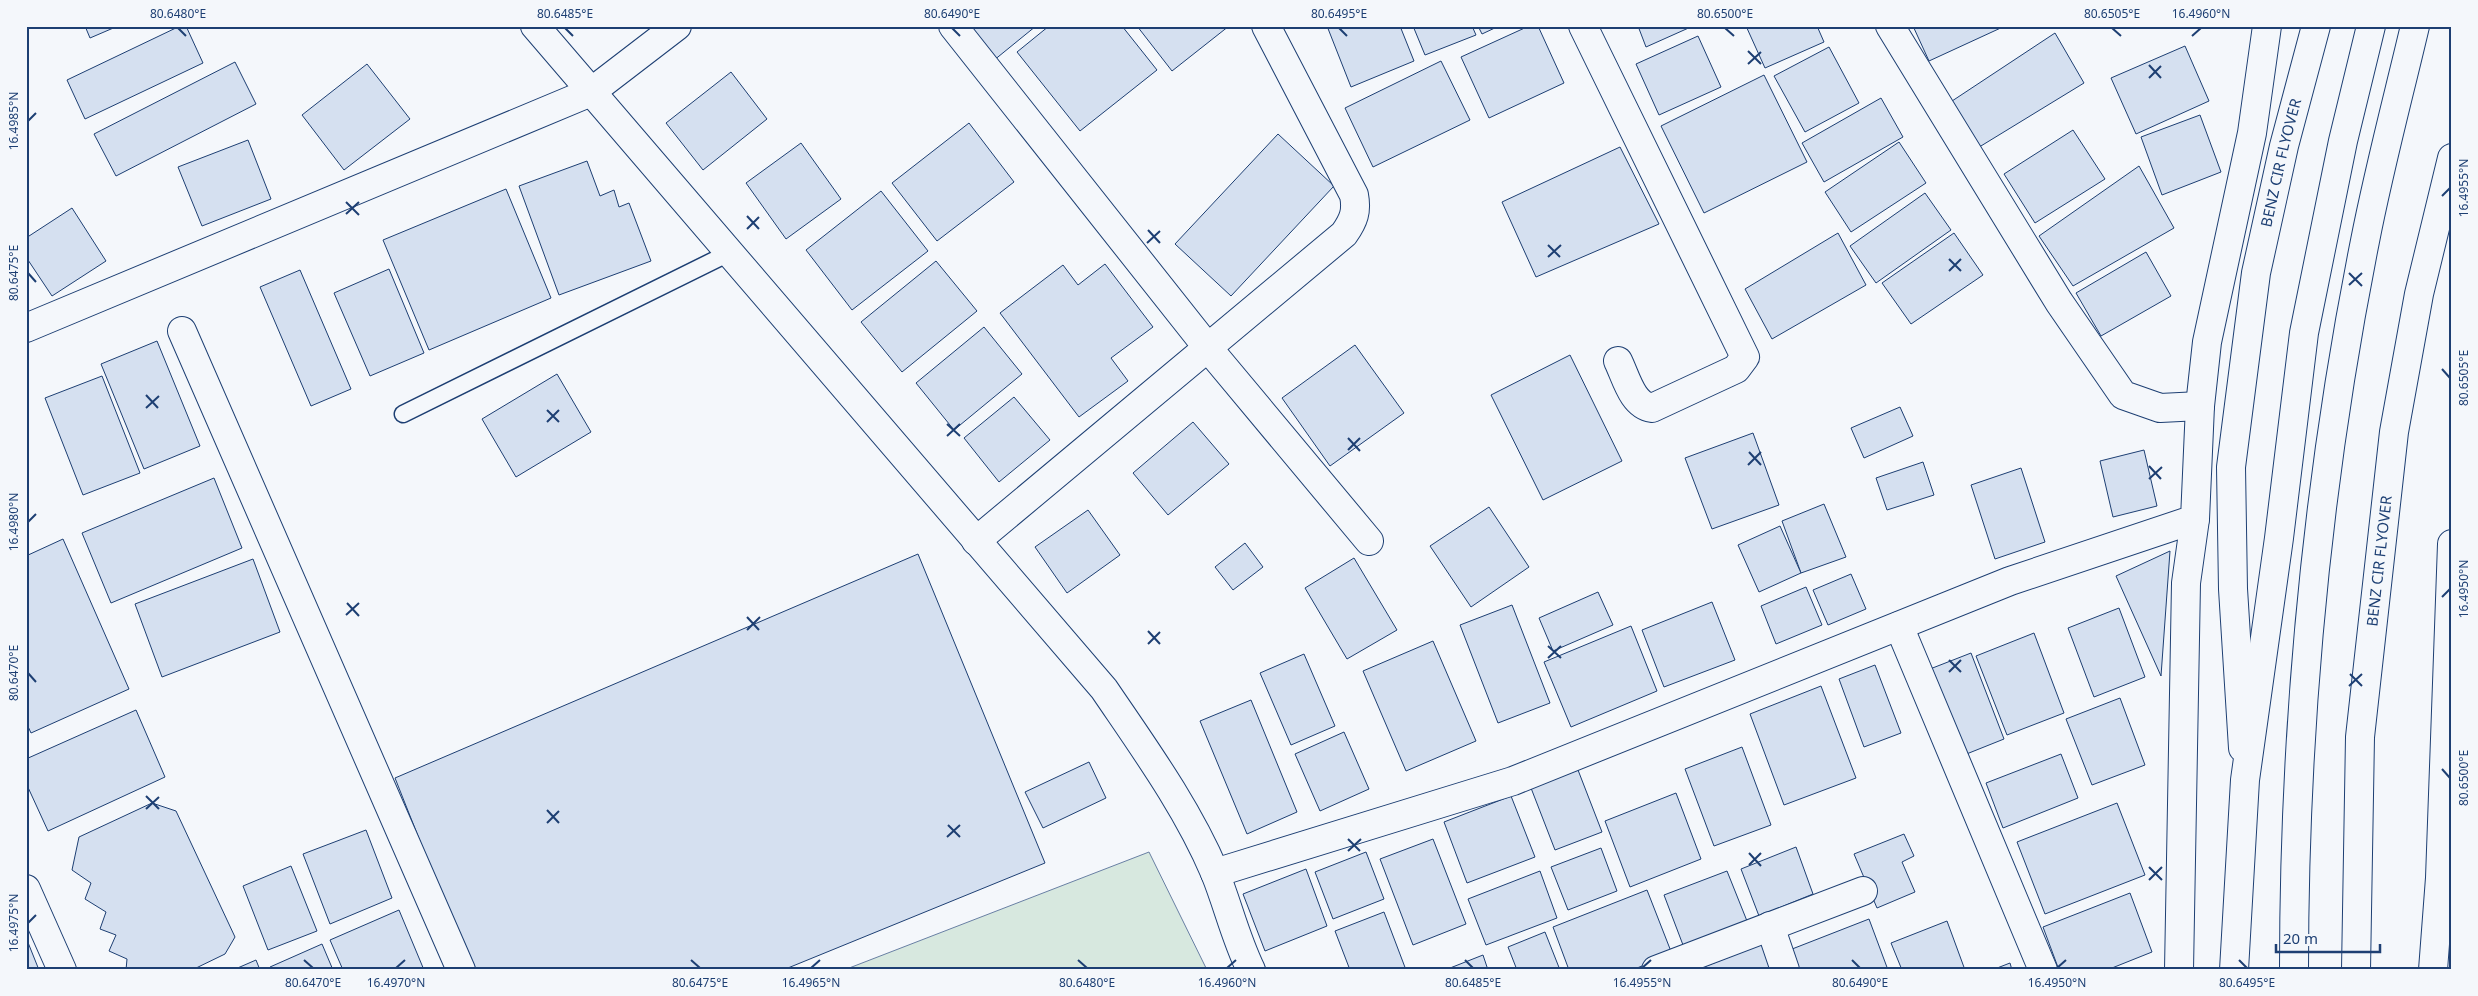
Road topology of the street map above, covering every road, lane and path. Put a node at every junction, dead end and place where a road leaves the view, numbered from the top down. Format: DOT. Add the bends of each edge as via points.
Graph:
graph roads {
  1 [pos="535,26"];
  2 [pos="677,26"];
  3 [pos="953,26"];
  4 [pos="1266,26"];
  5 [pos="1583,26"];
  6 [pos="1890,26"];
  7 [pos="2267,26"];
  8 [pos="2316,26"];
  9 [pos="2371,26"];
  10 [pos="2415,26"];
  11 [pos="591,92"];
  12 [pos="2452,158"];
  13 [pos="730,253"];
  14 [pos="26,328"];
  15 [pos="182,331"];
  16 [pos="1208,348"];
  17 [pos="1618,361"];
  18 [pos="2200,406"];
  19 [pos="403,414"];
  20 [pos="2195,519"];
  21 [pos="976,541"];
  22 [pos="1369,541"];
  23 [pos="2452,544"];
  24 [pos="1899,626"];
  25 [pos="2245,780"];
  26 [pos="1215,873"];
  27 [pos="2446,875"];
  28 [pos="26,889"];
  29 [pos="1863,891"];
  30 [pos="1770,926"];
  31 [pos="62,970"];
  32 [pos="460,970"];
  33 [pos="1251,970"];
  34 [pos="1656,970"];
  35 [pos="1785,970"];
  36 [pos="2043,970"];
  37 [pos="2179,970"];
  38 [pos="2234,970"];
  39 [pos="2294,970"];
  40 [pos="2356,970"];
  41 [pos="2434,970"];
  1 -- 11 [label="main road"];
  2 -- 11 [label="main road"];
  3 -- 16 [label="main road"];
  4 -- 16 [label="main road" via="1354,194 1356,208 1353,221 1344,234"];
  5 -- 17 [label="main road" via="1745,357 1736,369 1652,408 1637,401"];
  6 -- 18 [label="main road" via="2059,302 2123,395 2160,408"];
  7 -- 18 [label="main road" via="2252,133 2206,342"];
  8 -- 25 [label="main road, BENZ CIR FLYOVER" via="2284,146 2256,273 2231,467 2233,589"];
  9 -- 25 [label="main road" via="2343,141 2304,333"];
  10 -- 39 [label="main road" via="2365,240 2318,531 2307,646 2295,844"];
  11 -- 13 [label="main road"];
  11 -- 14 [label="main road"];
  12 -- 40 [label="main road, BENZ CIR FLYOVER" via="2419,294 2394,432 2360,737"];
  13 -- 19 [label="lane"];
  13 -- 21 [label="main road"];
  15 -- 32 [label="main road"];
  16 -- 21 [label="main road"];
  16 -- 22 [label="main road"];
  18 -- 20 [label="main road"];
  20 -- 24 [label="main road" via="2010,581"];
  20 -- 37 [label="main road" via="2186,593"];
  21 -- 26 [label="main road" via="1104,689 1164,776"];
  23 -- 27 [label="main road"];
  24 -- 26 [label="main road" via="1513,781"];
  24 -- 36 [label="main road"];
  25 -- 38 [label="main road"];
  26 -- 33 [label="main road" via="1237,942"];
  27 -- 41 [label="main road"];
  28 -- 31 [label="main road"];
  29 -- 30 [label="main road"];
  30 -- 34 [label="main road"];
  30 -- 35 [label="main road"];
}
